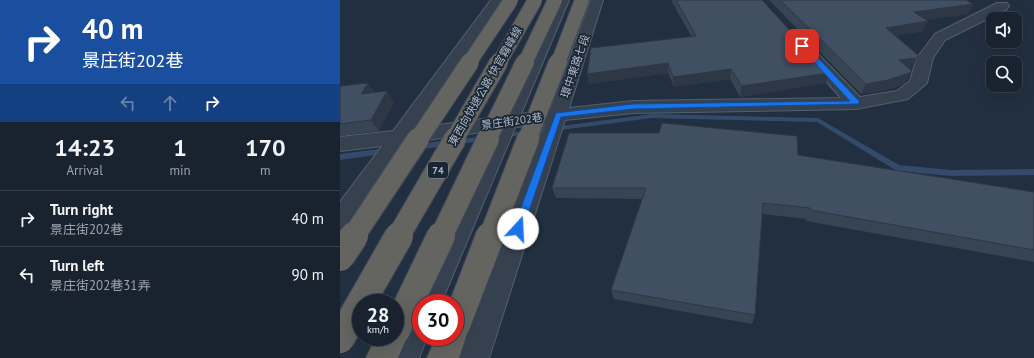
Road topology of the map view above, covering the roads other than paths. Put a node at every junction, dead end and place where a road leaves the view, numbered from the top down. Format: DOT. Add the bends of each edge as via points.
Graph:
graph roads {
  1 [pos="498,0"];
  2 [pos="511,0"];
  3 [pos="529,0"];
  4 [pos="534,0"];
  5 [pos="555,0"];
  6 [pos="563,0"];
  7 [pos="582,0"];
  8 [pos="597,0"];
  9 [pos="1002,6"];
  10 [pos="797,40"];
  11 [pos="856,103"];
  12 [pos="558,115"];
  13 [pos="504,132"];
  14 [pos="399,137"];
  15 [pos="446,139"];
  16 [pos="340,144"];
  17 [pos="340,220"];
  18 [pos="340,257"];
  19 [pos="432,294"];
  20 [pos="464,303"];
  21 [pos="404,313"];
  22 [pos="340,317"];
  23 [pos="412,338"];
  24 [pos="340,339"];
  25 [pos="388,346"];
  26 [pos="448,346"];
  27 [pos="382,358"];
  28 [pos="403,358"];
  29 [pos="443,358"];
  30 [pos="472,358"];
  1 -- 14 [label="street"];
  2 -- 18 [label="highway, bridge"];
  3 -- 15 [label="street"];
  4 -- 24 [label="highway, 東西向快速公路 快官霧峰線 / 74, bridge"];
  5 -- 21 [label="highway, 東西向快速公路 快官霧峰線, bridge"];
  6 -- 13 [label="street"];
  7 -- 20 [label="highway, bridge"];
  8 -- 12 [label="street, 環中東路七段"];
  9 -- 11 [label="street, 景庄街202巷" via="940,37 925,58 918,83 902,95"];
  10 -- 11 [label="street"];
  11 -- 12 [label="street, 景庄街202巷" via="633,107"];
  12 -- 13 [label="street, 景庄街202巷"];
  12 -- 30 [label="street, 環中東路七段"];
  13 -- 15 [label="street, 景庄街202巷"];
  13 -- 19 [label="street"];
  14 -- 15 [label="street, 景庄街202巷"];
  14 -- 16 [label="street, 景庄街202巷"];
  14 -- 17 [label="street"];
  15 -- 22 [label="street"];
  23 -- 28 [label="street"];
  25 -- 27 [label="highway"];
  26 -- 29 [label="highway"];
}
